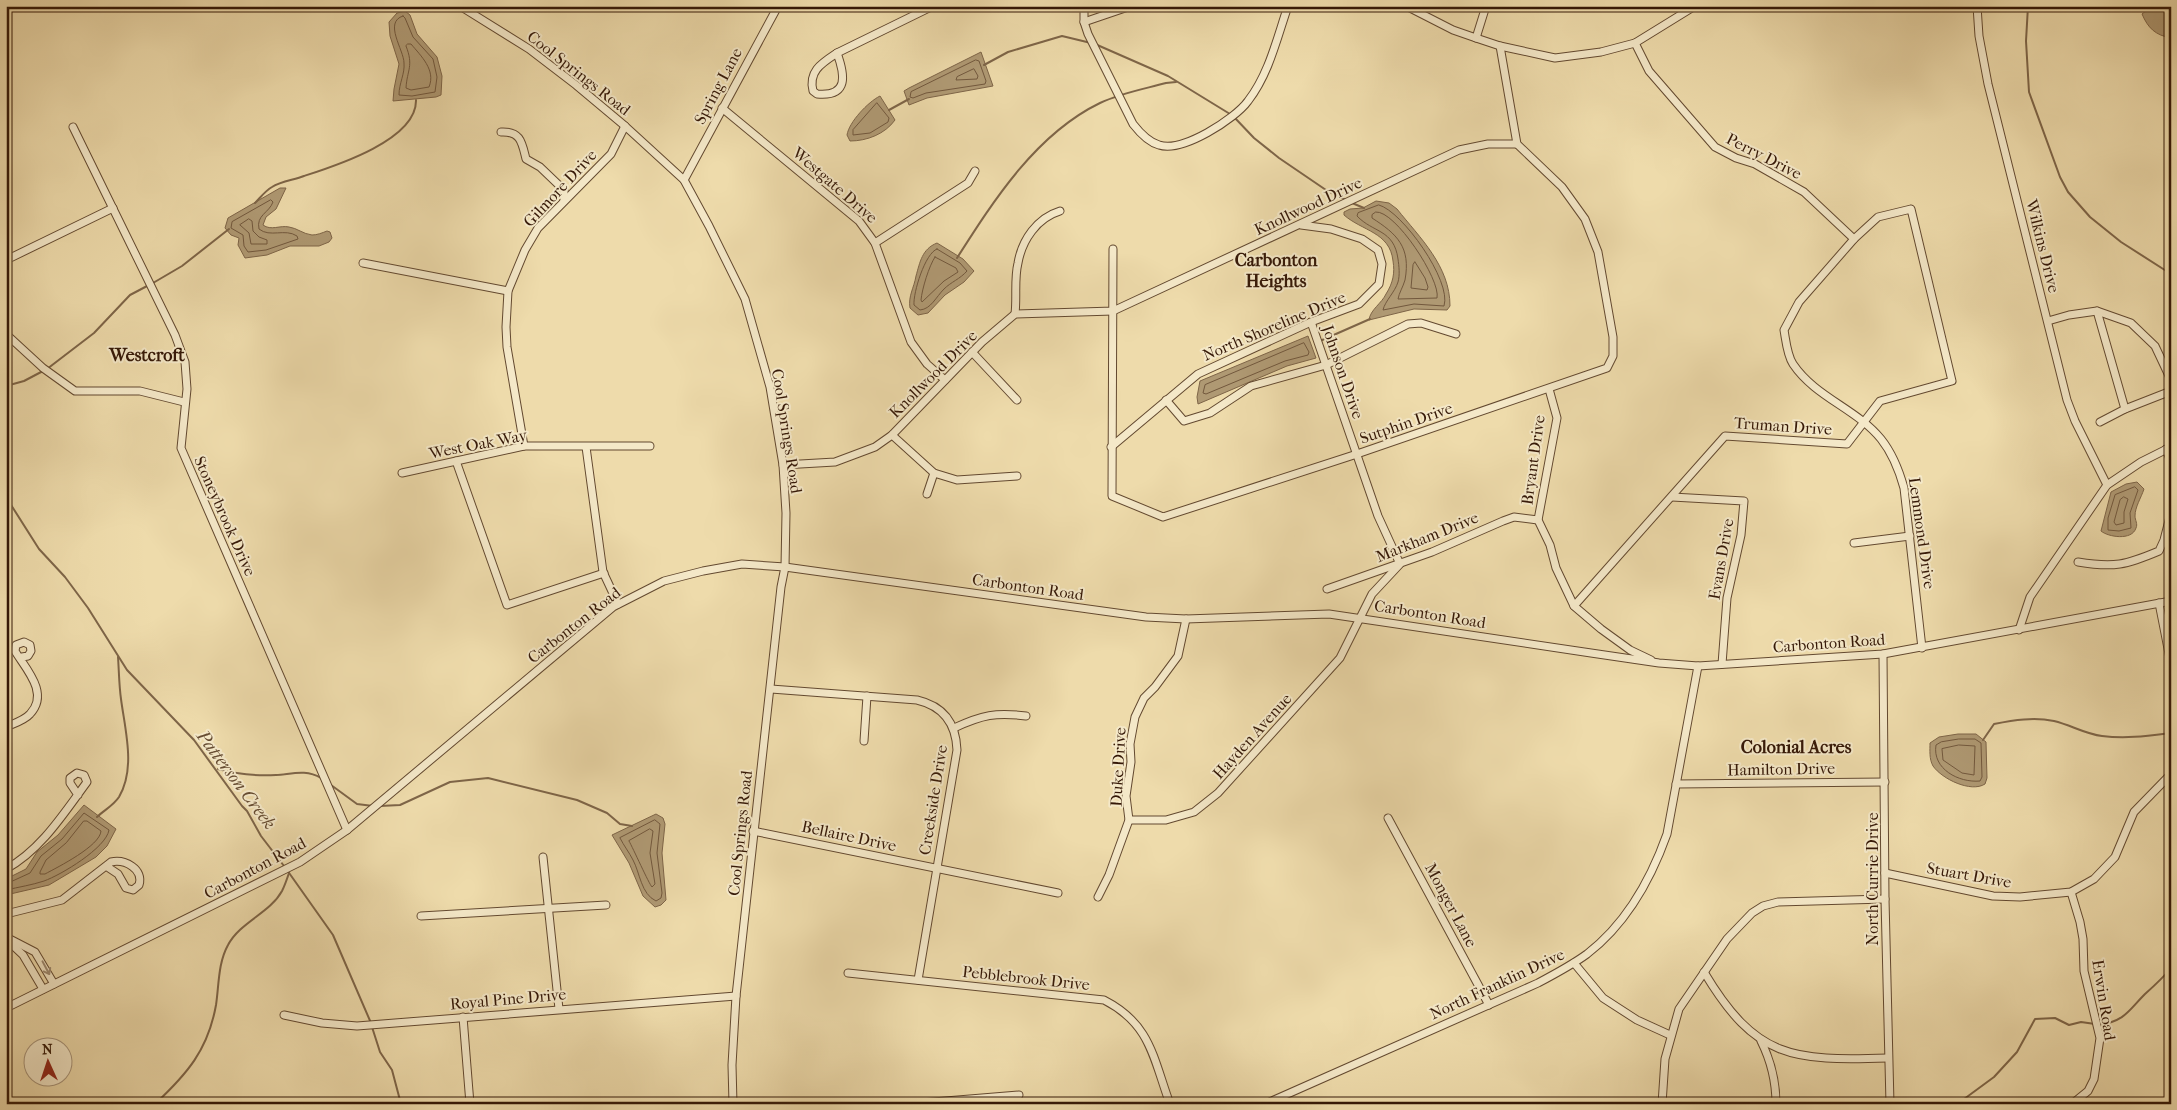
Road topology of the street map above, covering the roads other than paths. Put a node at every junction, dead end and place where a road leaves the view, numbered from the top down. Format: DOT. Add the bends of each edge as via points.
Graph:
graph roads {
  1 [pos="460,6"];
  2 [pos="778,6"];
  3 [pos="933,6"];
  4 [pos="1084,6"];
  5 [pos="1131,6"];
  6 [pos="1288,6"];
  7 [pos="1406,6"];
  8 [pos="1486,6"];
  9 [pos="1695,6"];
  10 [pos="1977,6"];
  11 [pos="1084,22"];
  12 [pos="1476,38"];
  13 [pos="1635,43"];
  14 [pos="1500,46"];
  15 [pos="837,53"];
  16 [pos="722,108"];
  17 [pos="625,126"];
  18 [pos="73,127"];
  19 [pos="502,132"];
  20 [pos="1517,144"];
  21 [pos="975,170"];
  22 [pos="684,180"];
  23 [pos="564,200"];
  24 [pos="113,208"];
  25 [pos="1060,212"];
  26 [pos="1300,225"];
  27 [pos="1854,239"];
  28 [pos="874,243"];
  29 [pos="1113,249"];
  30 [pos="6,260"];
  31 [pos="363,263"];
  32 [pos="508,291"];
  33 [pos="1114,311"];
  34 [pos="2096,312"];
  35 [pos="1015,314"];
  36 [pos="2048,320"];
  37 [pos="1311,322"];
  38 [pos="6,334"];
  39 [pos="1456,334"];
  40 [pos="972,352"];
  41 [pos="1326,365"];
  42 [pos="945,380"];
  43 [pos="2171,380"];
  44 [pos="1952,381"];
  45 [pos="1549,389"];
  46 [pos="2171,391"];
  47 [pos="1017,400"];
  48 [pos="1166,400"];
  49 [pos="184,402"];
  50 [pos="2125,409"];
  51 [pos="2100,422"];
  52 [pos="1864,424"];
  53 [pos="892,435"];
  54 [pos="524,446"];
  55 [pos="650,446"];
  56 [pos="586,447"];
  57 [pos="1111,447"];
  58 [pos="2168,448"];
  59 [pos="1357,454"];
  60 [pos="456,461"];
  61 [pos="2171,462"];
  62 [pos="783,466"];
  63 [pos="402,473"];
  64 [pos="934,473"];
  65 [pos="1017,476"];
  66 [pos="2107,485"];
  67 [pos="927,494"];
  68 [pos="1672,497"];
  69 [pos="2171,513"];
  70 [pos="1538,520"];
  71 [pos="2169,527"];
  72 [pos="1910,536"];
  73 [pos="1854,543"];
  74 [pos="2078,562"];
  75 [pos="1400,564"];
  76 [pos="785,567"];
  77 [pos="604,573"];
  78 [pos="1327,589"];
  79 [pos="2171,601"];
  80 [pos="2159,603"];
  81 [pos="618,604"];
  82 [pos="1574,606"];
  83 [pos="1360,617"];
  84 [pos="1186,619"];
  85 [pos="2018,630"];
  86 [pos="1922,648"];
  87 [pos="1884,654"];
  88 [pos="22,657"];
  89 [pos="1658,663"];
  90 [pos="1722,664"];
  91 [pos="2171,664"];
  92 [pos="1698,666"];
  93 [pos="771,689"];
  94 [pos="867,696"];
  95 [pos="1026,716"];
  96 [pos="6,728"];
  97 [pos="954,728"];
  98 [pos="864,742"];
  99 [pos="2171,774"];
  100 [pos="1886,782"];
  101 [pos="1676,784"];
  102 [pos="78,795"];
  103 [pos="1388,818"];
  104 [pos="1129,820"];
  105 [pos="347,830"];
  106 [pos="753,831"];
  107 [pos="543,857"];
  108 [pos="106,866"];
  109 [pos="6,868"];
  110 [pos="936,868"];
  111 [pos="1885,873"];
  112 [pos="2070,892"];
  113 [pos="1058,893"];
  114 [pos="1098,897"];
  115 [pos="1885,900"];
  116 [pos="606,905"];
  117 [pos="548,907"];
  118 [pos="6,914"];
  119 [pos="421,916"];
  120 [pos="6,938"];
  121 [pos="29,947"];
  122 [pos="23,955"];
  123 [pos="1574,963"];
  124 [pos="1704,972"];
  125 [pos="848,973"];
  126 [pos="918,980"];
  127 [pos="54,984"];
  128 [pos="43,989"];
  129 [pos="736,996"];
  130 [pos="1489,1005"];
  131 [pos="6,1008"];
  132 [pos="559,1009"];
  133 [pos="284,1015"];
  134 [pos="463,1017"];
  135 [pos="1670,1035"];
  136 [pos="1761,1041"];
  137 [pos="1888,1058"];
  138 [pos="1019,1095"];
  139 [pos="470,1104"];
  140 [pos="733,1104"];
  141 [pos="909,1104"];
  142 [pos="1170,1104"];
  143 [pos="1265,1104"];
  144 [pos="1662,1104"];
  145 [pos="1776,1104"];
  146 [pos="1890,1104"];
  147 [pos="2072,1104"];
  1 -- 17 [label="street, Cool Springs Road" via="529,49"];
  2 -- 16 [label="street, Spring Lane"];
  3 -- 15 [label="street"];
  4 -- 11 [label="street"];
  5 -- 11 [label="street"];
  6 -- 11 [label="street" via="1262,79 1248,102 1232,118 1182,145 1161,146 1144,137 1133,124"];
  7 -- 12 [label="street"];
  8 -- 12 [label="street"];
  9 -- 13 [label="street"];
  10 -- 36 [label="street, Wilkins Drive" via="1988,84"];
  12 -- 14 [label="street"];
  13 -- 14 [label="street" via="1601,52 1555,58"];
  13 -- 27 [label="street, Perry Drive" via="1648,71 1715,147 1755,164 1804,192"];
  14 -- 20 [label="street"];
  15 -- 15 [label="street" via="843,68 842,83 832,93 817,94 811,83 814,73"];
  16 -- 22 [label="street, Spring Lane"];
  16 -- 28 [label="street, Westgate Drive" via="859,221"];
  17 -- 22 [label="street, Cool Springs Road"];
  17 -- 23 [label="street, Gilmore Drive" via="611,154"];
  18 -- 24 [label="street, Stoneybrook Drive"];
  19 -- 23 [label="street" via="510,132 519,138 526,158 540,166 564,190"];
  20 -- 26 [label="street, Knollwood Drive" via="1488,144 1459,150"];
  20 -- 45 [label="street, Sutphin Drive" via="1562,187 1586,219 1598,252 1613,338 1613,356 1607,368"];
  21 -- 28 [label="street" via="968,183"];
  22 -- 62 [label="street, Cool Springs Road" via="745,299 770,387"];
  23 -- 32 [label="street, Gilmore Drive" via="538,228"];
  24 -- 30 [label="street"];
  24 -- 49 [label="street, Stoneybrook Drive" via="185,362 187,389"];
  25 -- 35 [label="street" via="1048,215 1028,234 1017,263"];
  26 -- 33 [label="street, Knollwood Drive"];
  26 -- 37 [label="street, North Shoreline Drive" via="1362,239 1378,250 1382,264 1379,284 1359,304"];
  27 -- 44 [label="street, Lemmond Drive" via="1878,217 1911,209"];
  27 -- 52 [label="street, Lemmond Drive" via="1799,302 1784,330 1792,362 1808,383"];
  28 -- 42 [label="street, Westgate Drive" via="911,342 927,364"];
  29 -- 33 [label="street, Sutphin Drive"];
  31 -- 32 [label="street"];
  32 -- 54 [label="street, Gilmore Drive" via="508,347"];
  33 -- 35 [label="street, Knollwood Drive"];
  33 -- 57 [label="street, Sutphin Drive"];
  34 -- 36 [label="street"];
  34 -- 43 [label="street" via="2131,323 2155,346"];
  34 -- 50 [label="street"];
  35 -- 40 [label="street, Knollwood Drive"];
  36 -- 66 [label="street, Wilkins Drive" via="2066,400"];
  37 -- 41 [label="street, Johnson Drive"];
  37 -- 48 [label="street, North Shoreline Drive" via="1198,374"];
  38 -- 49 [label="street" via="43,368 75,391 140,391"];
  39 -- 41 [label="street" via="1421,323 1408,324"];
  40 -- 42 [label="street, Knollwood Drive"];
  40 -- 47 [label="street"];
  41 -- 48 [label="street" via="1251,386 1210,413 1184,421"];
  41 -- 59 [label="street, Johnson Drive"];
  42 -- 53 [label="street, Knollwood Drive"];
  44 -- 52 [label="street, Truman Drive" via="1880,401"];
  45 -- 59 [label="street, Sutphin Drive"];
  45 -- 70 [label="street, Bryant Drive" via="1557,418"];
  46 -- 50 [label="street"];
  48 -- 57 [label="street, North Shoreline Drive"];
  49 -- 105 [label="street, Stoneybrook Drive" via="181,448"];
  50 -- 51 [label="street"];
  52 -- 68 [label="street, Truman Drive" via="1847,444 1725,436"];
  52 -- 72 [label="street, Lemmond Drive" via="1880,439 1897,464 1904,488"];
  53 -- 62 [label="street, Knollwood Drive" via="875,447 835,462"];
  53 -- 64 [label="street"];
  54 -- 56 [label="street, West Oak Way"];
  54 -- 60 [label="street, West Oak Way"];
  55 -- 56 [label="street, West Oak Way"];
  56 -- 77 [label="street"];
  57 -- 59 [label="street, Sutphin Drive" via="1112,496 1163,517"];
  58 -- 61 [label="street"];
  58 -- 66 [label="street"];
  59 -- 75 [label="street, Johnson Drive" via="1378,516"];
  60 -- 63 [label="street, West Oak Way"];
  60 -- 77 [label="street" via="507,605"];
  62 -- 76 [label="street, Cool Springs Road"];
  64 -- 65 [label="street" via="957,480"];
  64 -- 67 [label="street"];
  66 -- 85 [label="street" via="2030,597"];
  68 -- 82 [label="street, Truman Drive"];
  68 -- 90 [label="street, Evans Drive" via="1744,500 1741,535 1727,598"];
  69 -- 71 [label="street"];
  70 -- 75 [label="street, Markham Drive" via="1503,520"];
  70 -- 82 [label="street, Bryant Drive"];
  71 -- 74 [label="street" via="2159,551 2132,562 2116,566"];
  72 -- 73 [label="street"];
  72 -- 86 [label="street, Lemmond Drive"];
  75 -- 78 [label="street, Markham Drive"];
  75 -- 83 [label="street" via="1372,594"];
  76 -- 81 [label="street, Carbonton Road" via="742,564 704,571 664,580"];
  76 -- 84 [label="street, Carbonton Road" via="1126,615"];
  76 -- 93 [label="street, Cool Springs Road"];
  77 -- 81 [label="street"];
  79 -- 80 [label="street, Carbonton Road"];
  80 -- 85 [label="street, Carbonton Road"];
  80 -- 91 [label="street"];
  81 -- 105 [label="street, Carbonton Road"];
  82 -- 89 [label="street, Bryant Drive" via="1630,650"];
  83 -- 84 [label="street, Carbonton Road" via="1318,614"];
  83 -- 89 [label="street, Carbonton Road"];
  83 -- 104 [label="street, Hayden Avenue" via="1340,658 1218,793 1194,812 1166,820"];
  84 -- 104 [label="street, Duke Drive" via="1178,656 1144,698 1135,717 1126,796"];
  85 -- 86 [label="street, Carbonton Road"];
  86 -- 87 [label="street, Carbonton Road"];
  87 -- 90 [label="street, Carbonton Road"];
  87 -- 100 [label="street, North Currie Drive"];
  88 -- 96 [label="street" via="35,685 37,703 30,714"];
  89 -- 92 [label="street, Carbonton Road"];
  90 -- 92 [label="street, Carbonton Road"];
  92 -- 101 [label="street, North Franklin Drive"];
  93 -- 94 [label="street, Creekside Drive"];
  93 -- 106 [label="street, Cool Springs Road"];
  94 -- 97 [label="street, Creekside Drive" via="928,702 947,717"];
  94 -- 98 [label="street"];
  95 -- 97 [label="street" via="987,714"];
  97 -- 110 [label="street, Creekside Drive" via="957,750"];
  99 -- 112 [label="street, Stuart Drive" via="2134,812 2115,857 2094,879"];
  100 -- 101 [label="street, Hamilton Drive"];
  100 -- 111 [label="street, North Currie Drive"];
  101 -- 123 [label="street, North Franklin Drive" via="1667,834 1646,883 1608,935"];
  102 -- 109 [label="street" via="46,835"];
  103 -- 130 [label="street, Monger Lane"];
  104 -- 114 [label="street, Duke Drive"];
  105 -- 127 [label="street, Carbonton Road" via="300,862"];
  106 -- 110 [label="street, Bellaire Drive"];
  106 -- 129 [label="street, Cool Springs Road"];
  107 -- 117 [label="street"];
  108 -- 108 [label="street" via="118,874 126,888 133,890 139,886 140,876 126,863 116,861"];
  108 -- 118 [label="street" via="62,900"];
  110 -- 113 [label="street, Bellaire Drive"];
  110 -- 126 [label="street, Creekside Drive"];
  111 -- 112 [label="street, Stuart Drive" via="1993,896"];
  111 -- 115 [label="street, North Currie Drive"];
  112 -- 147 [label="street, Erwin Road" via="2080,922 2084,971 2100,1038 2094,1079 2088,1091"];
  115 -- 124 [label="street" via="1778,902 1763,906 1727,939"];
  115 -- 137 [label="street, North Currie Drive"];
  116 -- 117 [label="street"];
  117 -- 119 [label="street"];
  117 -- 132 [label="street"];
  120 -- 121 [label="street"];
  120 -- 122 [label="street"];
  121 -- 122 [label="street"];
  121 -- 127 [label="street, one-way" via="40,957"];
  122 -- 128 [label="street"];
  123 -- 130 [label="street, North Franklin Drive"];
  123 -- 135 [label="street" via="1603,998 1637,1020"];
  124 -- 135 [label="street" via="1679,1009"];
  124 -- 136 [label="street" via="1736,1019"];
  125 -- 126 [label="street, Pebblebrook Drive"];
  126 -- 142 [label="street, Pebblebrook Drive" via="1104,1000 1126,1014 1145,1035"];
  127 -- 128 [label="street, Carbonton Road"];
  128 -- 131 [label="street, Carbonton Road"];
  129 -- 132 [label="street, Royal Pine Drive"];
  129 -- 140 [label="street, Cool Springs Road"];
  130 -- 143 [label="street, North Franklin Drive"];
  132 -- 134 [label="street, Royal Pine Drive"];
  133 -- 134 [label="street, Royal Pine Drive" via="357,1026"];
  134 -- 139 [label="street"];
  135 -- 144 [label="street"];
  136 -- 137 [label="street" via="1812,1057 1835,1060"];
  136 -- 145 [label="street" via="1769,1057"];
  137 -- 146 [label="street, North Currie Drive"];
  138 -- 141 [label="street"];
}
